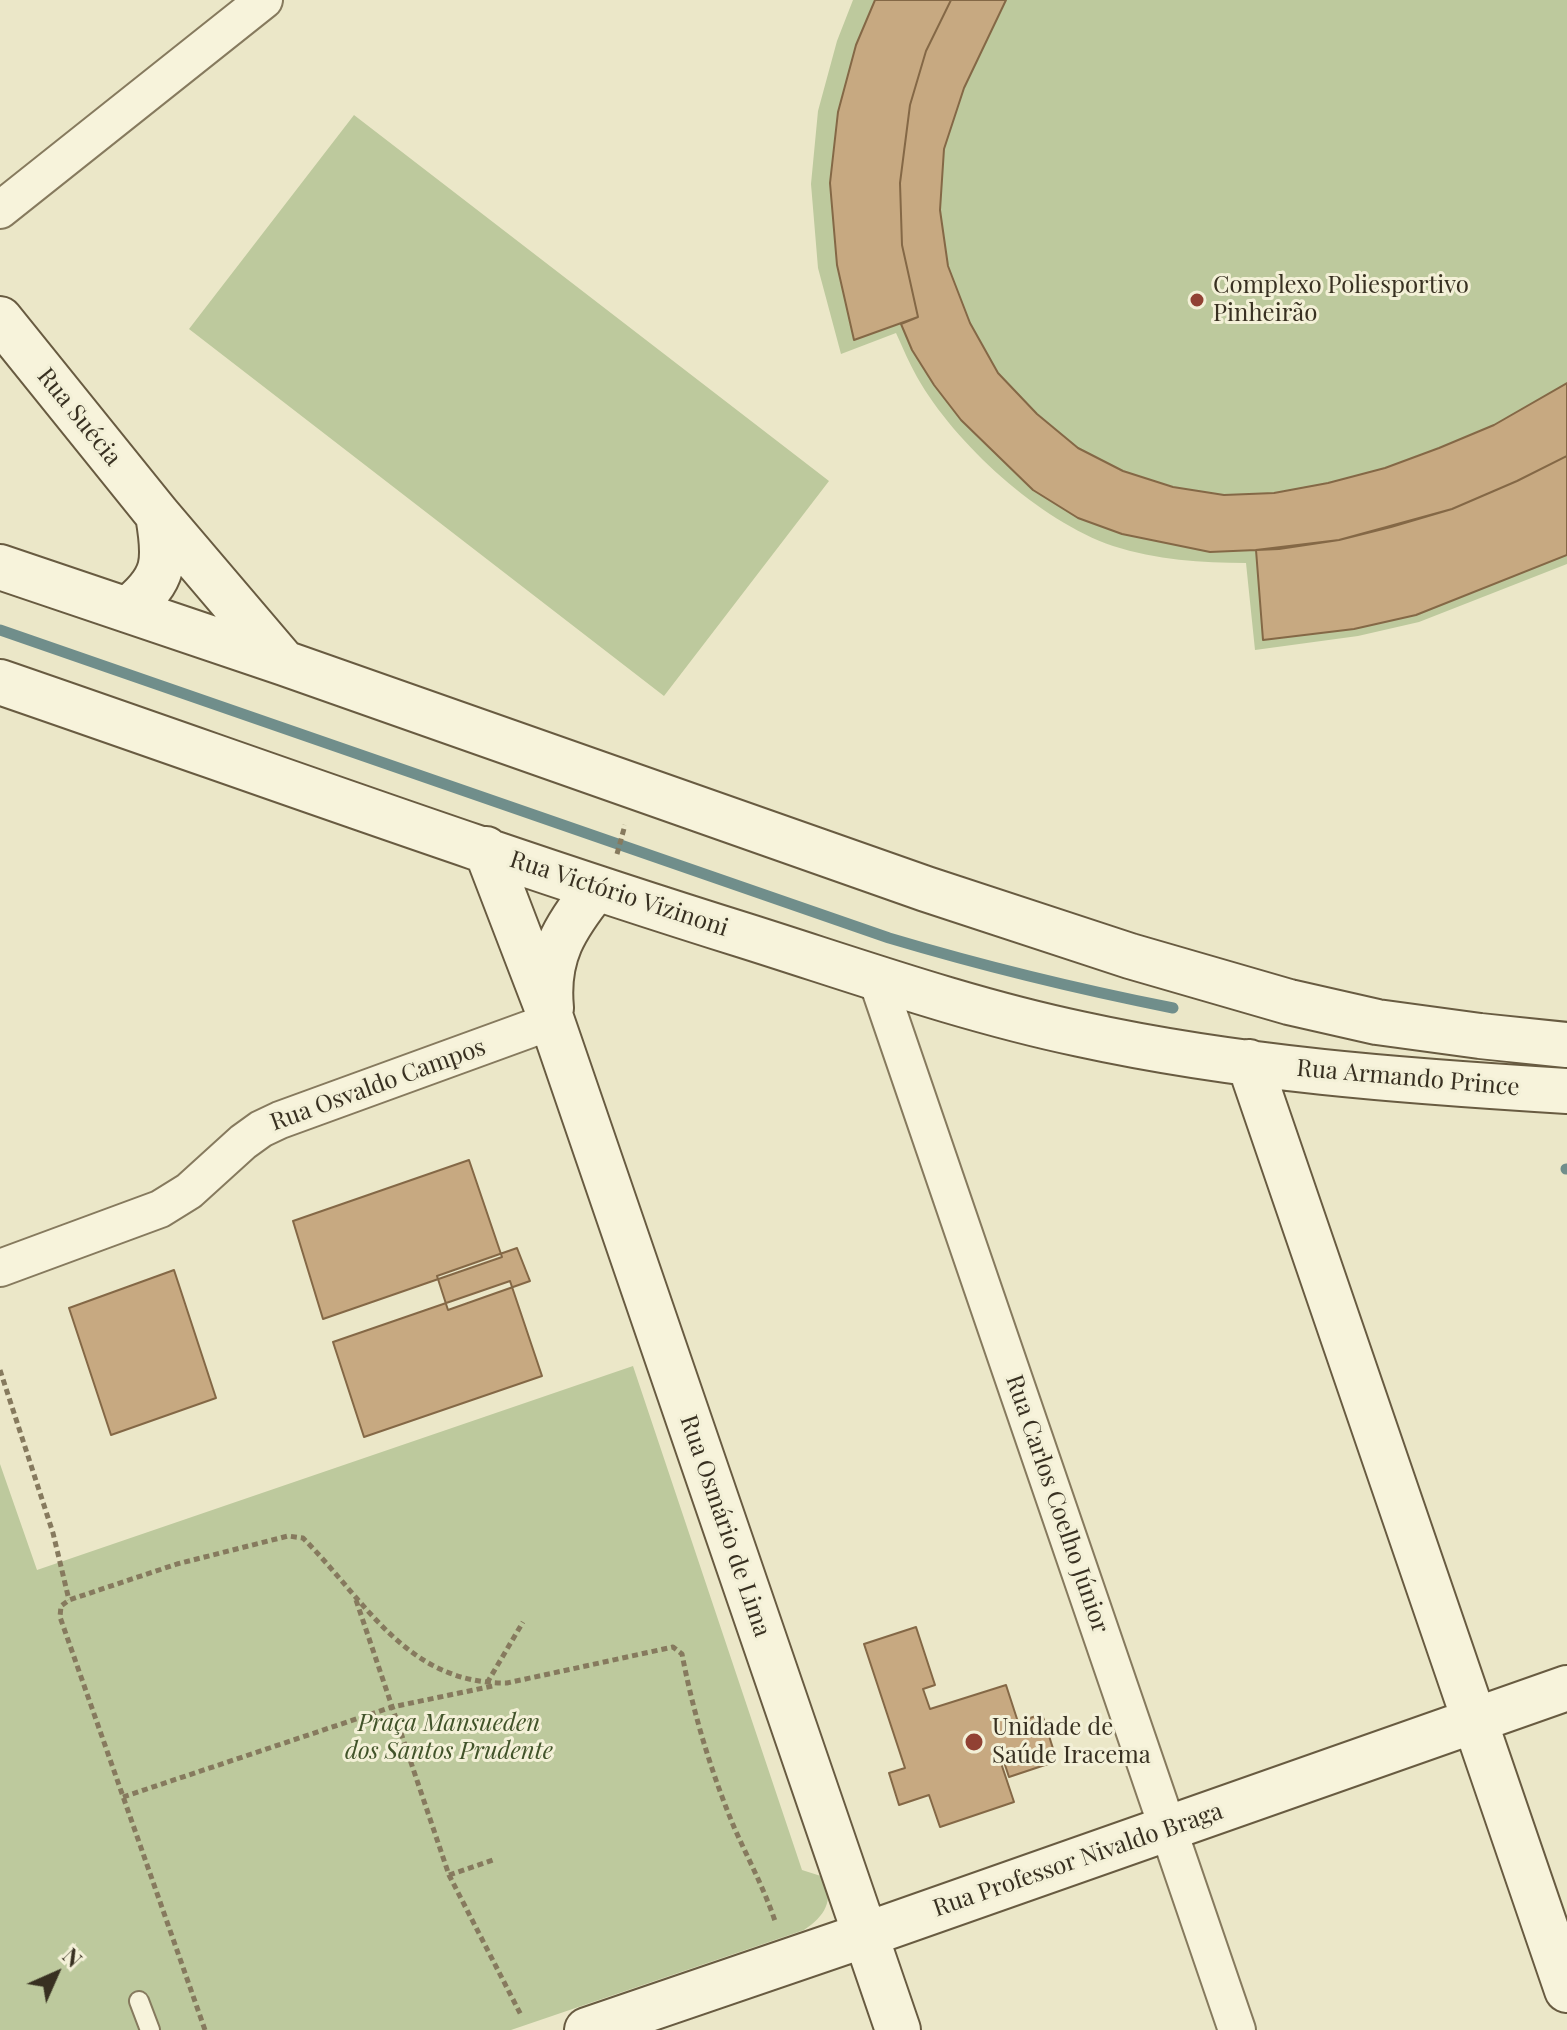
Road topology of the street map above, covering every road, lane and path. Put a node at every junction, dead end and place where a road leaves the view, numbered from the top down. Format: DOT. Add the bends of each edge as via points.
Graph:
graph roads {
  1 [pos="264,0"];
  2 [pos="0,210"];
  3 [pos="0,319"];
  4 [pos="158,515"];
  5 [pos="0,567"];
  6 [pos="128,609"];
  7 [pos="284,663"];
  8 [pos="0,682"];
  9 [pos="627,820"];
  10 [pos="486,849"];
  11 [pos="606,874"];
  12 [pos="876,977"];
  13 [pos="552,1021"];
  14 [pos="1567,1045"];
  15 [pos="1249,1062"];
  16 [pos="1567,1091"];
  17 [pos="0,1268"];
  18 [pos="0,1370"];
  19 [pos="354,1596"];
  20 [pos="69,1600"];
  21 [pos="523,1622"];
  22 [pos="507,1683"];
  23 [pos="487,1684"];
  24 [pos="1567,1688"];
  25 [pos="392,1707"];
  26 [pos="1475,1721"];
  27 [pos="123,1797"];
  28 [pos="1168,1828"];
  29 [pos="493,1860"];
  30 [pos="449,1875"];
  31 [pos="776,1925"];
  32 [pos="865,1935"];
  33 [pos="1567,1990"];
  34 [pos="139,2001"];
  35 [pos="522,2017"];
  36 [pos="150,2030"];
  37 [pos="205,2030"];
  38 [pos="587,2030"];
  39 [pos="898,2030"];
  40 [pos="1237,2030"];
  1 -- 2 [label="street"];
  3 -- 4 [label="street, Rua Suécia"];
  4 -- 6 [label="street" via="163,564 152,586"];
  4 -- 7 [label="street, Rua Suécia"];
  5 -- 6 [label="street"];
  6 -- 7 [label="street"];
  7 -- 14 [label="street, Rua Armando Prince" via="926,889 1219,982 1377,1022"];
  8 -- 10 [label="street, Rua Victório Vizinoni"];
  9 -- 11 [label="path"];
  10 -- 11 [label="street, Rua Victório Vizinoni"];
  10 -- 13 [label="street, Rua Osmário de Lima"];
  11 -- 12 [label="street, Rua Victório Vizinoni"];
  11 -- 13 [label="street, Rua Osmário de Lima" via="574,916 552,962"];
  12 -- 15 [label="street, Rua Victório Vizinoni" via="1078,1034"];
  12 -- 28 [label="street, Rua Carlos Coelho Júnior"];
  13 -- 17 [label="street, Rua Osvaldo Campos" via="280,1120 243,1142 189,1191 160,1209"];
  13 -- 32 [label="street, Rua Osmário de Lima"];
  15 -- 16 [label="street, Rua Armando Prince"];
  15 -- 26 [label="street"];
  18 -- 20 [label="path"];
  19 -- 20 [label="path" via="303,1538 288,1536 177,1564"];
  19 -- 23 [label="path" via="418,1659"];
  19 -- 25 [label="path"];
  20 -- 27 [label="path" via="61,1606 60,1617"];
  21 -- 23 [label="path"];
  22 -- 23 [label="path"];
  22 -- 25 [label="path"];
  22 -- 31 [label="path" via="678,1649 734,1826"];
  24 -- 26 [label="street, Rua Professor Nivaldo Braga"];
  25 -- 27 [label="path"];
  25 -- 30 [label="path"];
  26 -- 28 [label="street, Rua Professor Nivaldo Braga"];
  26 -- 33 [label="street"];
  27 -- 37 [label="path"];
  28 -- 32 [label="street, Rua Professor Nivaldo Braga"];
  28 -- 40 [label="street, Rua Carlos Coelho Júnior"];
  29 -- 30 [label="path"];
  30 -- 35 [label="path"];
  32 -- 38 [label="street, Rua Professor Nivaldo Braga"];
  32 -- 39 [label="street, Rua Osmário de Lima"];
  34 -- 36 [label="lane"];
}
